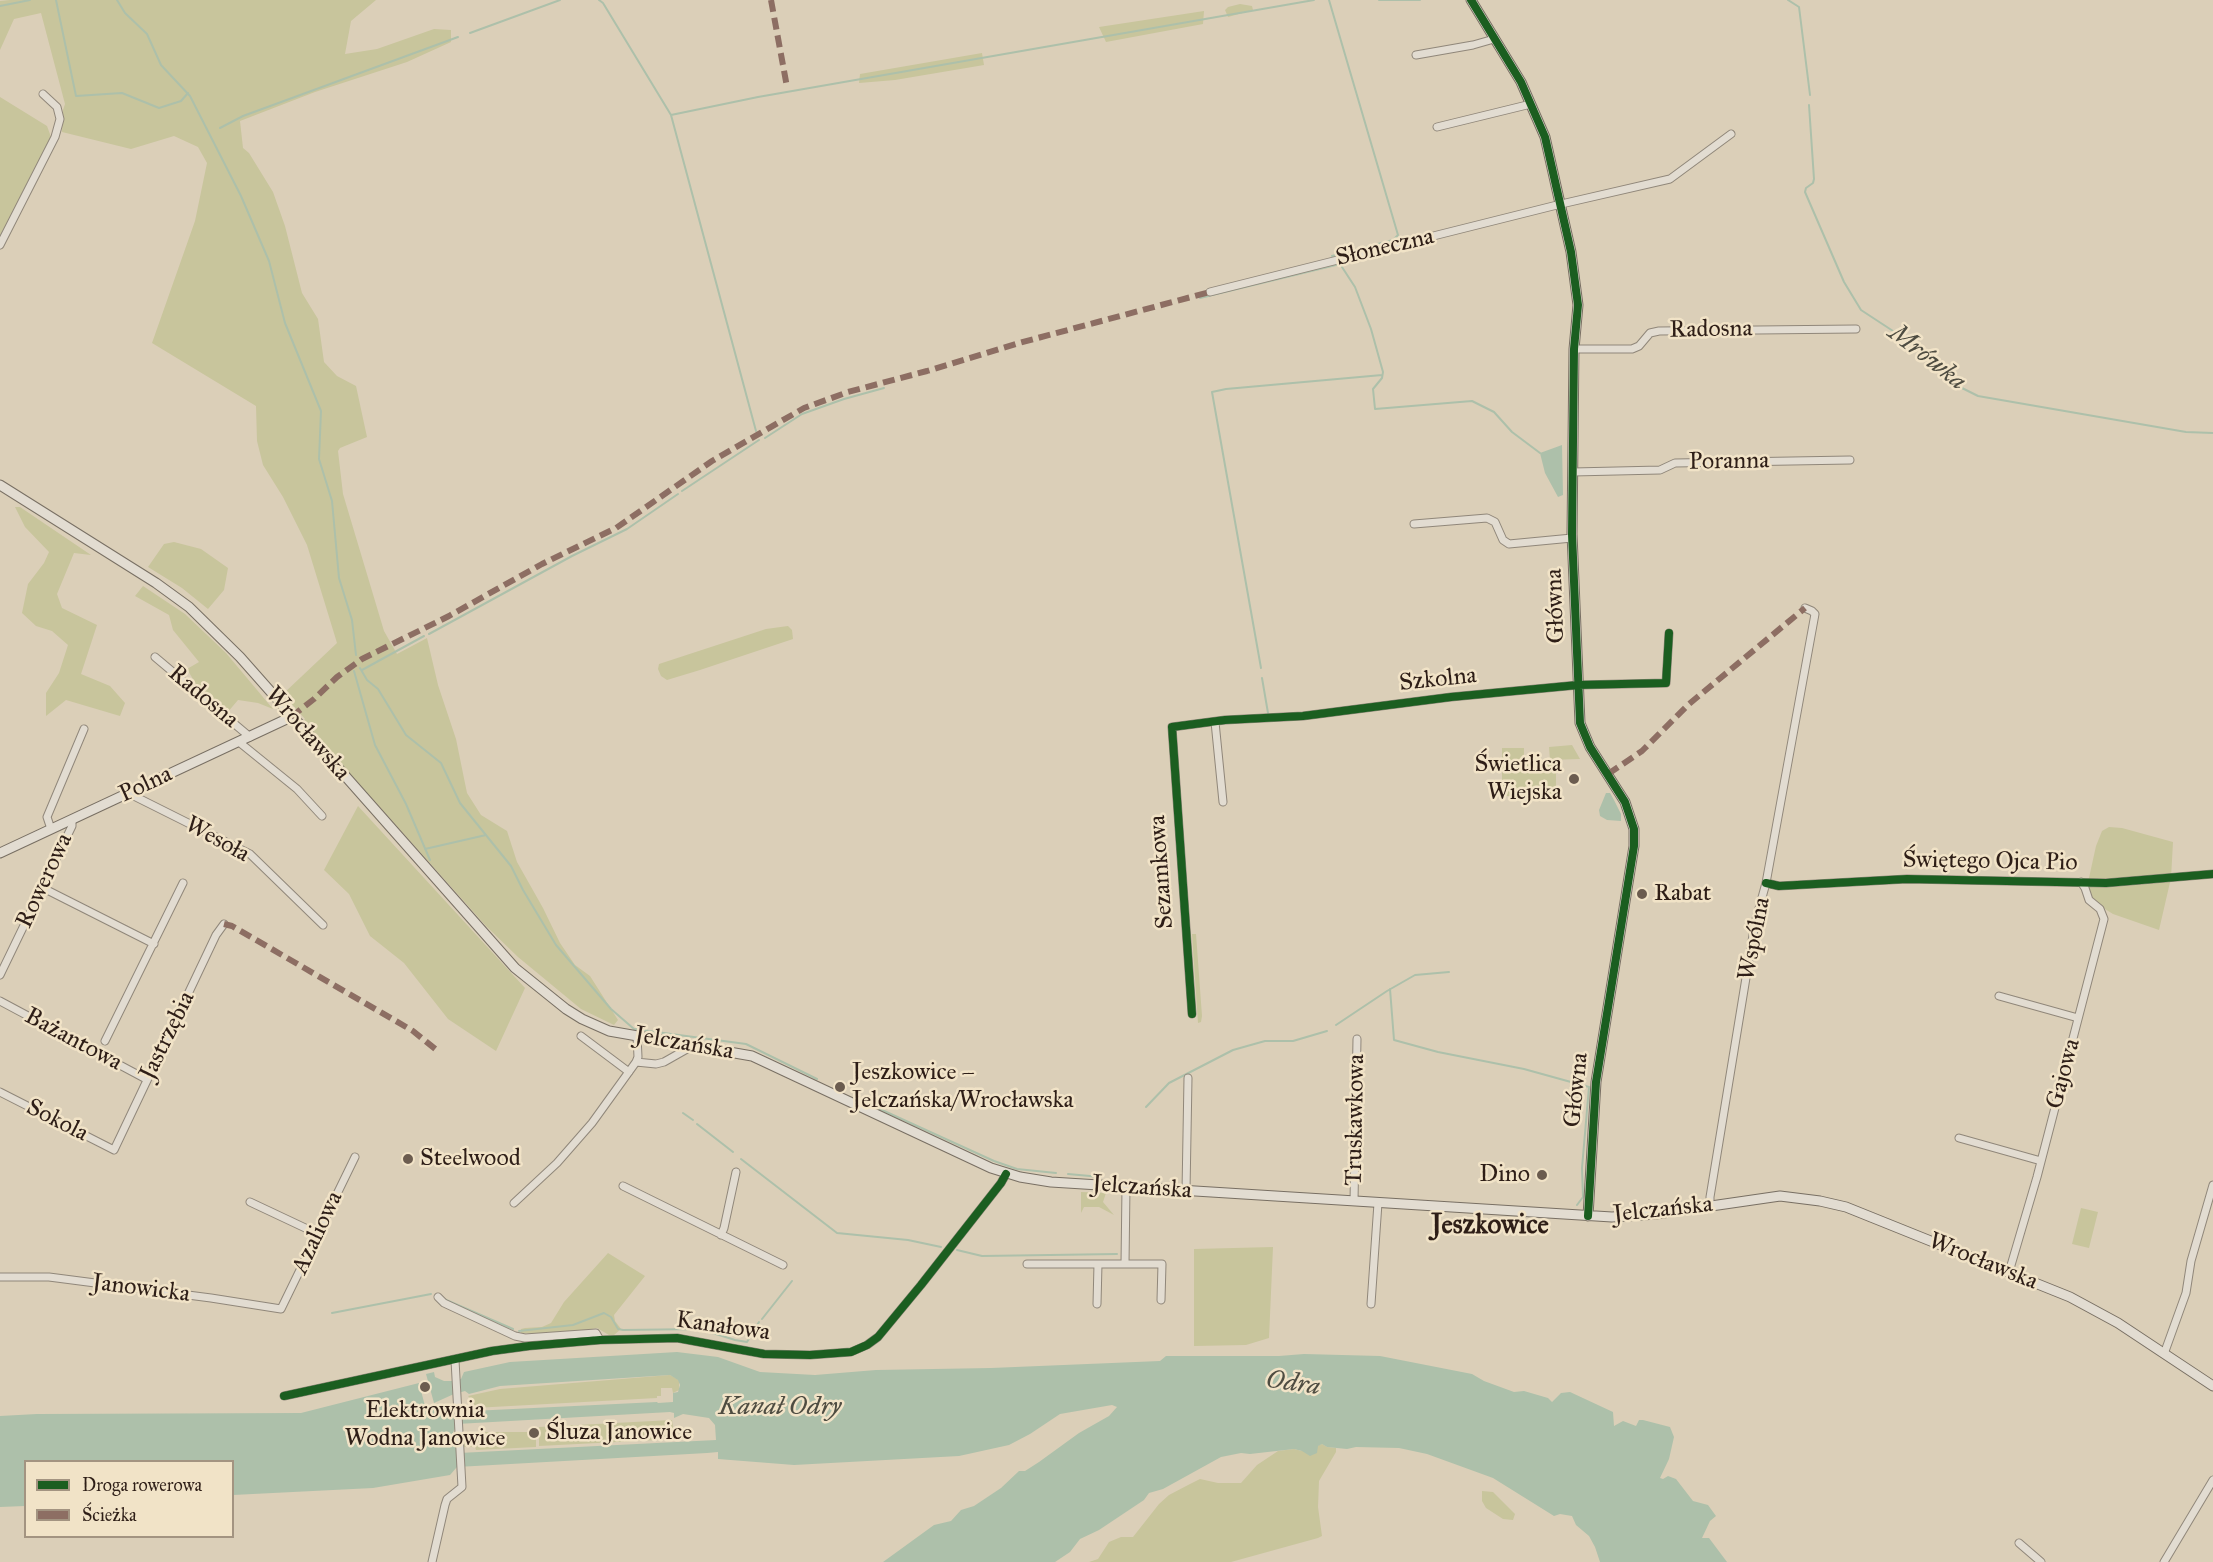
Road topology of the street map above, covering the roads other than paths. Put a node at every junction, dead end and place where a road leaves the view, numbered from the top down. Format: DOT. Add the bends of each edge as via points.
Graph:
graph roads {
  1 [pos="1471,0"];
  2 [pos="1494,39"];
  3 [pos="1416,55"];
  4 [pos="43,94"];
  5 [pos="1531,104"];
  6 [pos="1437,127"];
  7 [pos="1731,134"];
  8 [pos="1561,204"];
  9 [pos="0,245"];
  10 [pos="1210,292"];
  11 [pos="1856,329"];
  12 [pos="1574,349"];
  13 [pos="1851,460"];
  14 [pos="1572,472"];
  15 [pos="0,485"];
  16 [pos="1414,524"];
  17 [pos="1572,538"];
  18 [pos="1804,608"];
  19 [pos="1669,633"];
  20 [pos="155,657"];
  21 [pos="1578,685"];
  22 [pos="291,717"];
  23 [pos="1215,722"];
  24 [pos="1172,727"];
  25 [pos="84,729"];
  26 [pos="250,736"];
  27 [pos="239,742"];
  28 [pos="128,793"];
  29 [pos="1223,802"];
  30 [pos="322,816"];
  31 [pos="72,819"];
  32 [pos="51,829"];
  33 [pos="0,853"];
  34 [pos="2213,874"];
  35 [pos="2080,882"];
  36 [pos="183,883"];
  37 [pos="1766,883"];
  38 [pos="43,888"];
  39 [pos="224,924"];
  40 [pos="323,925"];
  41 [pos="154,944"];
  42 [pos="0,975"];
  43 [pos="1999,996"];
  44 [pos="0,1001"];
  45 [pos="1192,1014"];
  46 [pos="2078,1018"];
  47 [pos="582,1019"];
  48 [pos="581,1036"];
  49 [pos="637,1036"];
  50 [pos="1357,1039"];
  51 [pos="105,1041"];
  52 [pos="689,1044"];
  53 [pos="636,1062"];
  54 [pos="629,1072"];
  55 [pos="1188,1078"];
  56 [pos="146,1079"];
  57 [pos="0,1092"];
  58 [pos="1959,1138"];
  59 [pos="114,1150"];
  60 [pos="354,1157"];
  61 [pos="2041,1161"];
  62 [pos="736,1172"];
  63 [pos="1006,1174"];
  64 [pos="2213,1185"];
  65 [pos="623,1186"];
  66 [pos="1126,1187"];
  67 [pos="1186,1191"];
  68 [pos="1354,1201"];
  69 [pos="250,1202"];
  70 [pos="514,1203"];
  71 [pos="1378,1203"];
  72 [pos="1732,1203"];
  73 [pos="1710,1206"];
  74 [pos="1588,1216"];
  75 [pos="318,1234"];
  76 [pos="721,1235"];
  77 [pos="1027,1264"];
  78 [pos="1098,1264"];
  79 [pos="1125,1264"];
  80 [pos="783,1265"];
  81 [pos="2009,1272"];
  82 [pos="0,1277"];
  83 [pos="438,1297"];
  84 [pos="1161,1300"];
  85 [pos="1097,1304"];
  86 [pos="1371,1304"];
  87 [pos="281,1309"];
  88 [pos="600,1340"];
  89 [pos="2164,1354"];
  90 [pos="455,1360"];
  91 [pos="2213,1386"];
  92 [pos="284,1396"];
  93 [pos="2213,1480"];
  94 [pos="2019,1543"];
  95 [pos="432,1562"];
  96 [pos="2041,1562"];
  97 [pos="2164,1562"];
  1 -- 2 [label="main road, Główna"];
  2 -- 3 [label="street"];
  2 -- 5 [label="main road, Główna"];
  4 -- 9 [label="street" via="57,107 60,119 55,137"];
  5 -- 6 [label="street"];
  5 -- 8 [label="main road, Główna" via="1545,136"];
  7 -- 8 [label="street, Słoneczna" via="1670,179"];
  8 -- 10 [label="street, Słoneczna"];
  8 -- 12 [label="main road, Główna" via="1577,294"];
  11 -- 12 [label="street, Radosna" via="1659,331 1650,333 1632,349"];
  12 -- 14 [label="main road, Główna"];
  13 -- 14 [label="street, Poranna" via="1674,463 1660,470"];
  14 -- 17 [label="main road, Główna"];
  15 -- 22 [label="main road, Wrocławska" via="189,607 240,657"];
  16 -- 17 [label="street" via="1489,518 1496,522 1503,540 1509,544"];
  17 -- 21 [label="main road, Główna"];
  18 -- 37 [label="street, Wspólna" via="1815,615"];
  19 -- 21 [label="street, Szkolna" via="1666,682"];
  20 -- 26 [label="street, Radosna"];
  21 -- 23 [label="street, Szkolna"];
  21 -- 74 [label="main road, Główna" via="1583,734 1625,802 1634,829 1596,1082"];
  22 -- 26 [label="main road, Polna"];
  22 -- 47 [label="main road, Wrocławska" via="515,968"];
  23 -- 24 [label="street, Szkolna"];
  23 -- 29 [label="street"];
  24 -- 45 [label="street, Sezamkowa"];
  25 -- 32 [label="street" via="47,817"];
  26 -- 27 [label="main road, Polna"];
  27 -- 28 [label="main road, Polna"];
  27 -- 30 [label="street" via="297,789"];
  28 -- 31 [label="main road, Polna"];
  28 -- 40 [label="street, Wesoła" via="249,855"];
  31 -- 32 [label="main road, Polna"];
  31 -- 38 [label="street, Rowerowa"];
  32 -- 33 [label="main road, Polna"];
  34 -- 35 [label="street, Świętego Ojca Pio"];
  35 -- 37 [label="street, Świętego Ojca Pio" via="1906,879 1779,886"];
  35 -- 46 [label="street, Gajowa" via="2104,919"];
  36 -- 41 [label="street"];
  37 -- 73 [label="street, Wspólna" via="1755,923"];
  38 -- 41 [label="street"];
  38 -- 42 [label="street, Rowerowa"];
  39 -- 56 [label="street, Jastrzębia"];
  41 -- 51 [label="street"];
  43 -- 46 [label="street"];
  44 -- 56 [label="street, Bażantowa"];
  46 -- 61 [label="street, Gajowa"];
  47 -- 49 [label="main road, Jelczańska" via="609,1031"];
  48 -- 54 [label="street"];
  49 -- 52 [label="main road, Jelczańska"];
  49 -- 53 [label="street"];
  50 -- 68 [label="street, Truskawkowa"];
  52 -- 53 [label="street" via="664,1062"];
  52 -- 63 [label="main road, Jelczańska" via="752,1056"];
  53 -- 54 [label="street"];
  54 -- 70 [label="street" via="576,1142"];
  55 -- 67 [label="street"];
  56 -- 59 [label="street, Jastrzębia"];
  57 -- 59 [label="street, Sokola"];
  58 -- 61 [label="street"];
  60 -- 75 [label="street, Azaliowa"];
  61 -- 81 [label="street, Gajowa"];
  62 -- 76 [label="street"];
  63 -- 66 [label="main road, Jelczańska" via="1051,1182"];
  63 -- 88 [label="street, Kanałowa" via="878,1337 861,1348 845,1353 764,1354 677,1338"];
  64 -- 89 [label="street" via="2186,1293"];
  65 -- 76 [label="street"];
  66 -- 67 [label="main road, Jelczańska"];
  66 -- 79 [label="street"];
  67 -- 68 [label="main road, Jelczańska"];
  68 -- 71 [label="main road, Jelczańska"];
  69 -- 75 [label="street"];
  71 -- 74 [label="main road, Jelczańska"];
  71 -- 86 [label="street"];
  72 -- 73 [label="main road, Jelczańska"];
  72 -- 81 [label="main road, Wrocławska" via="1780,1196 1837,1205"];
  73 -- 74 [label="main road, Jelczańska" via="1656,1214"];
  75 -- 87 [label="street, Azaliowa"];
  76 -- 80 [label="street"];
  77 -- 78 [label="street"];
  78 -- 79 [label="street"];
  78 -- 85 [label="street"];
  79 -- 84 [label="street" via="1162,1264"];
  81 -- 89 [label="main road, Wrocławska" via="2070,1297"];
  82 -- 87 [label="street, Janowicka" via="49,1277"];
  83 -- 88 [label="street" via="515,1336 596,1333"];
  88 -- 90 [label="street, Kanałowa" via="529,1346"];
  89 -- 91 [label="main road, Wrocławska"];
  90 -- 92 [label="street, Kanałowa"];
  90 -- 95 [label="street" via="462,1487 447,1499"];
  93 -- 97 [label="street"];
  94 -- 96 [label="street"];
}
